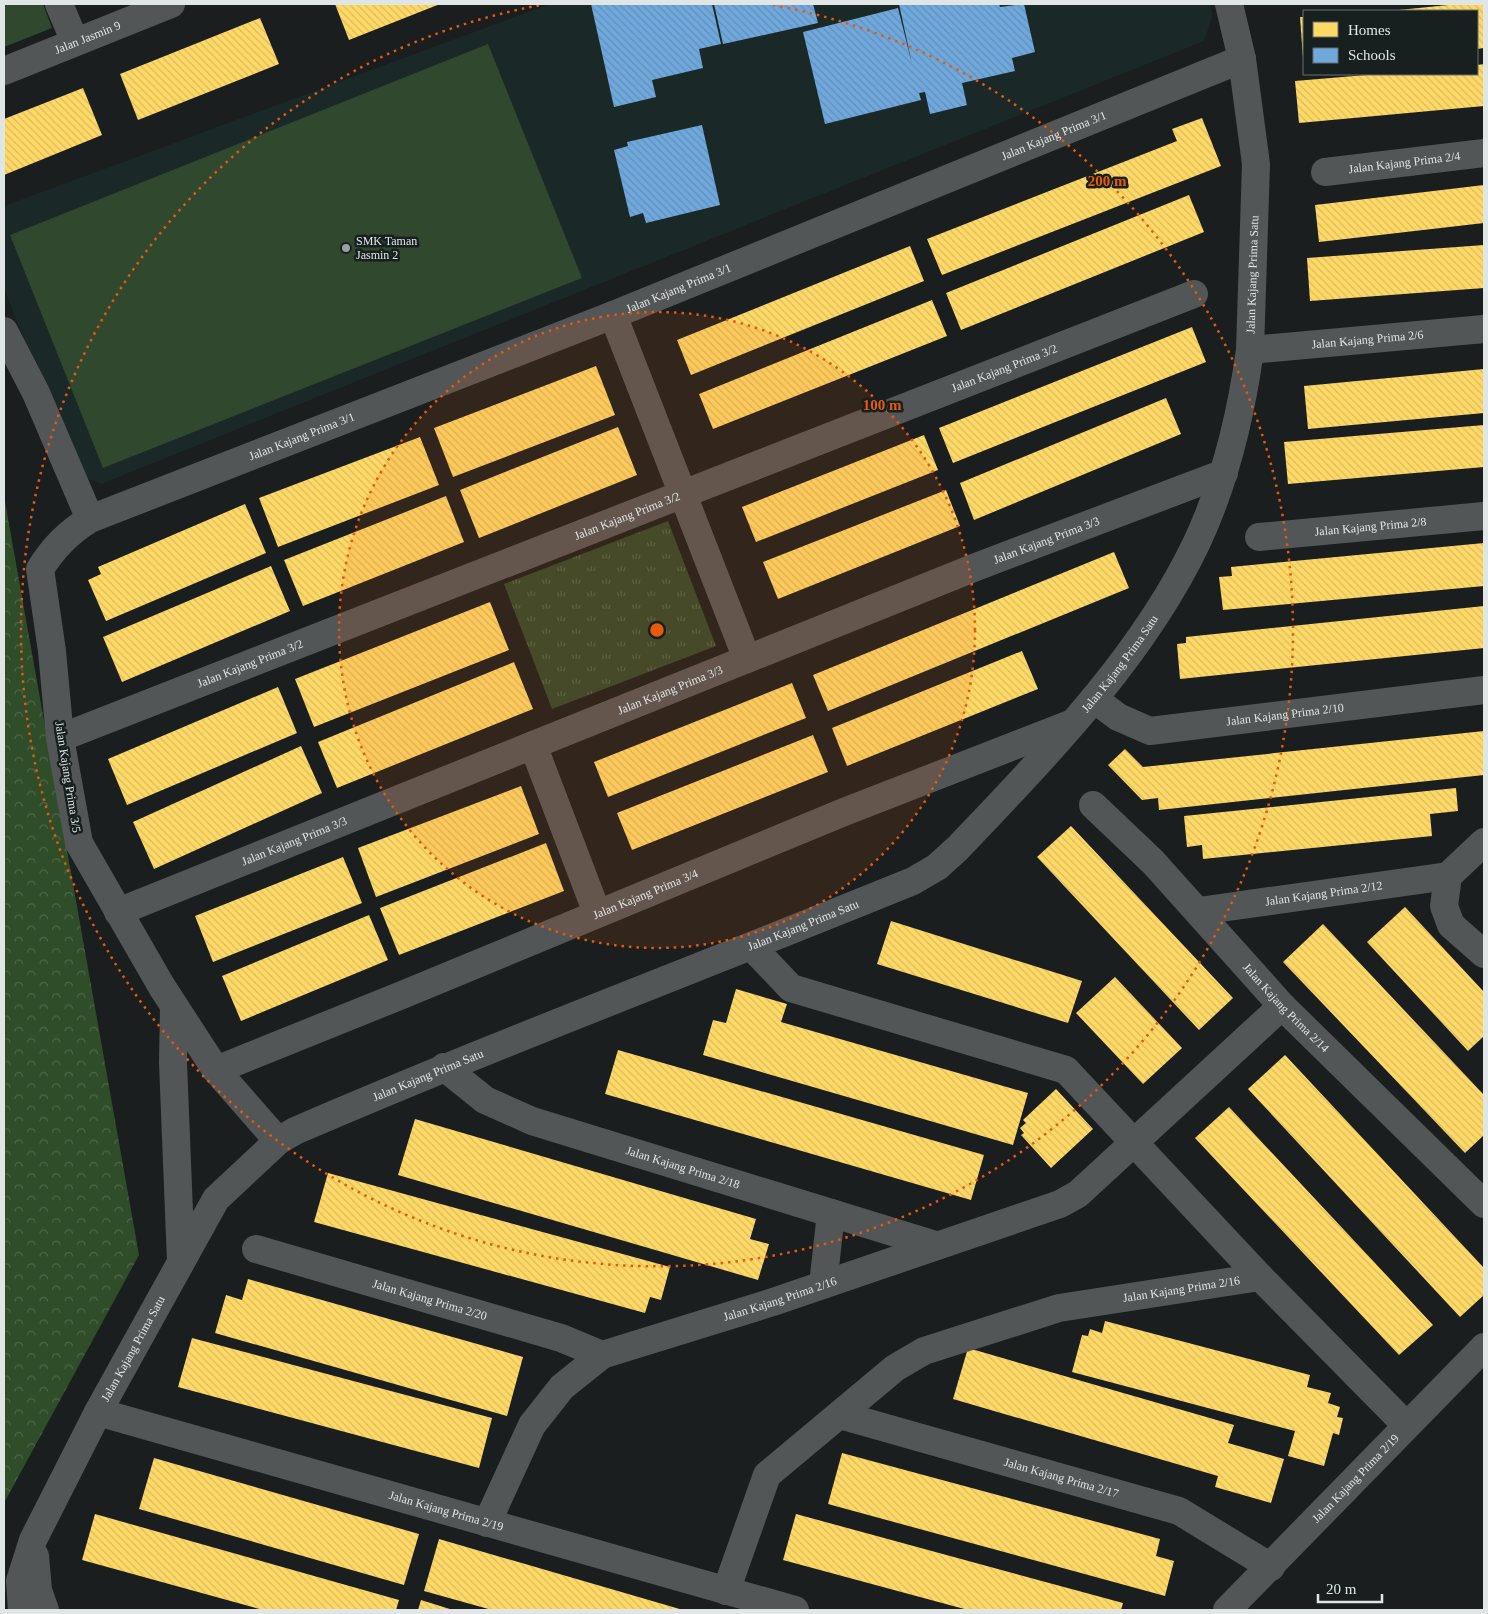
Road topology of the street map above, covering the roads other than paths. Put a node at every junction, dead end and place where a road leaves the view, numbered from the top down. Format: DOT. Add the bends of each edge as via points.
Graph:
graph roads {
  1 [pos="59,4"];
  2 [pos="171,4"];
  3 [pos="1229,4"];
  4 [pos="74,42"];
  5 [pos="1242,59"];
  6 [pos="4,71"];
  7 [pos="1484,153"];
  8 [pos="1325,172"];
  9 [pos="1194,294"];
  10 [pos="613,315"];
  11 [pos="1484,329"];
  12 [pos="4,331"];
  13 [pos="1250,350"];
  14 [pos="1224,473"];
  15 [pos="683,495"];
  16 [pos="101,514"];
  17 [pos="1484,516"];
  18 [pos="1258,537"];
  19 [pos="747,659"];
  20 [pos="1484,690"];
  21 [pos="1094,699"];
  22 [pos="1076,722"];
  23 [pos="60,738"];
  24 [pos="533,745"];
  25 [pos="1093,805"];
  26 [pos="1484,842"];
  27 [pos="1448,876"];
  28 [pos="1199,911"];
  29 [pos="118,912"];
  30 [pos="598,913"];
  31 [pos="752,947"];
  32 [pos="1484,954"];
  33 [pos="174,1006"];
  34 [pos="1282,1006"];
  35 [pos="444,1067"];
  36 [pos="216,1070"];
  37 [pos="278,1141"];
  38 [pos="1134,1141"];
  39 [pos="1484,1204"];
  40 [pos="831,1213"];
  41 [pos="935,1245"];
  42 [pos="256,1248"];
  43 [pos="181,1262"];
  44 [pos="1260,1277"];
  45 [pos="823,1284"];
  46 [pos="1484,1346"];
  47 [pos="602,1355"];
  48 [pos="98,1412"];
  49 [pos="840,1415"];
  50 [pos="1406,1425"];
  51 [pos="487,1523"];
  52 [pos="33,1540"];
  53 [pos="1271,1567"];
  54 [pos="726,1591"];
  55 [pos="22,1610"];
  56 [pos="45,1610"];
  57 [pos="795,1610"];
  58 [pos="1227,1610"];
  1 -- 4 [label="street"];
  2 -- 4 [label="street, Jalan Jasmin 9"];
  3 -- 5 [label="street, Jalan Kajang Prima Satu"];
  4 -- 6 [label="street, Jalan Jasmin 9"];
  5 -- 10 [label="street, Jalan Kajang Prima 3/1"];
  5 -- 13 [label="street, Jalan Kajang Prima Satu" via="1256,164"];
  7 -- 8 [label="street, Jalan Kajang Prima 2/4"];
  9 -- 15 [label="street, Jalan Kajang Prima 3/2"];
  10 -- 15 [label="street"];
  10 -- 16 [label="street, Jalan Kajang Prima 3/1"];
  11 -- 13 [label="street, Jalan Kajang Prima 2/6"];
  12 -- 16 [label="street"];
  13 -- 14 [label="street, Jalan Kajang Prima Satu"];
  14 -- 19 [label="street, Jalan Kajang Prima 3/3" via="976,567"];
  14 -- 21 [label="street, Jalan Kajang Prima Satu" via="1196,542 1167,595"];
  15 -- 19 [label="street"];
  15 -- 23 [label="street, Jalan Kajang Prima 3/2"];
  16 -- 23 [label="street, Jalan Kajang Prima 3/5" via="70,532 40,569"];
  17 -- 18 [label="street, Jalan Kajang Prima 2/8"];
  19 -- 24 [label="street, Jalan Kajang Prima 3/3"];
  20 -- 21 [label="street, Jalan Kajang Prima 2/10" via="1150,731 1118,717"];
  21 -- 22 [label="street, Jalan Kajang Prima Satu"];
  22 -- 30 [label="street, Jalan Kajang Prima 3/4" via="844,812"];
  22 -- 31 [label="street, Jalan Kajang Prima Satu" via="937,867 913,881"];
  23 -- 29 [label="street, Jalan Kajang Prima 3/5" via="79,843"];
  24 -- 29 [label="street, Jalan Kajang Prima 3/3"];
  24 -- 30 [label="street"];
  25 -- 28 [label="street, Jalan Kajang Prima 2/14" via="1154,862"];
  26 -- 27 [label="street"];
  27 -- 28 [label="street, Jalan Kajang Prima 2/12"];
  27 -- 32 [label="street" via="1444,906 1451,925"];
  28 -- 34 [label="street, Jalan Kajang Prima 2/14"];
  29 -- 33 [label="street, Jalan Kajang Prima 3/5"];
  30 -- 36 [label="street, Jalan Kajang Prima 3/4"];
  31 -- 35 [label="street, Jalan Kajang Prima Satu"];
  31 -- 38 [label="street, Jalan Kajang Prima 2/16" via="791,988 1066,1070"];
  33 -- 36 [label="street, Jalan Kajang Prima 3/5"];
  33 -- 43 [label="street" via="173,1062"];
  34 -- 38 [label="street, Jalan Kajang Prima 2/16"];
  34 -- 39 [label="street, Jalan Kajang Prima 2/14"];
  35 -- 37 [label="street, Jalan Kajang Prima Satu"];
  35 -- 40 [label="street, Jalan Kajang Prima 2/18" via="485,1100 532,1121"];
  36 -- 37 [label="street, Jalan Kajang Prima 3/5"];
  37 -- 43 [label="street, Jalan Kajang Prima Satu" via="216,1199"];
  38 -- 41 [label="street, Jalan Kajang Prima 2/16" via="1078,1194 1060,1204"];
  38 -- 44 [label="street, Jalan Kajang Prima 2/16"];
  40 -- 41 [label="street, Jalan Kajang Prima 2/18"];
  40 -- 45 [label="street"];
  41 -- 45 [label="street, Jalan Kajang Prima 2/16"];
  42 -- 47 [label="street, Jalan Kajang Prima 2/20" via="560,1338"];
  43 -- 48 [label="street, Jalan Kajang Prima Satu"];
  44 -- 49 [label="street, Jalan Kajang Prima 2/16" via="1059,1308 924,1351 895,1368"];
  44 -- 50 [label="street, Jalan Kajang Prima 2/16"];
  45 -- 47 [label="street, Jalan Kajang Prima 2/16"];
  46 -- 50 [label="street, Jalan Kajang Prima 2/19"];
  47 -- 51 [label="street, Jalan Kajang Prima 2/16" via="562,1387 532,1425"];
  48 -- 51 [label="street, Jalan Kajang Prima 2/19"];
  48 -- 52 [label="street, Jalan Kajang Prima Satu"];
  49 -- 53 [label="street, Jalan Kajang Prima 2/17" via="1179,1511"];
  49 -- 54 [label="street, Jalan Kajang Prima 2/16" via="767,1475"];
  50 -- 53 [label="street, Jalan Kajang Prima 2/19"];
  51 -- 54 [label="street, Jalan Kajang Prima 2/19"];
  52 -- 55 [label="street, Jalan Kajang Prima Satu" via="20,1580"];
  52 -- 56 [label="street" via="38,1590"];
  53 -- 58 [label="street, Jalan Kajang Prima 2/19"];
  54 -- 57 [label="street, Jalan Kajang Prima 2/19"];
}
